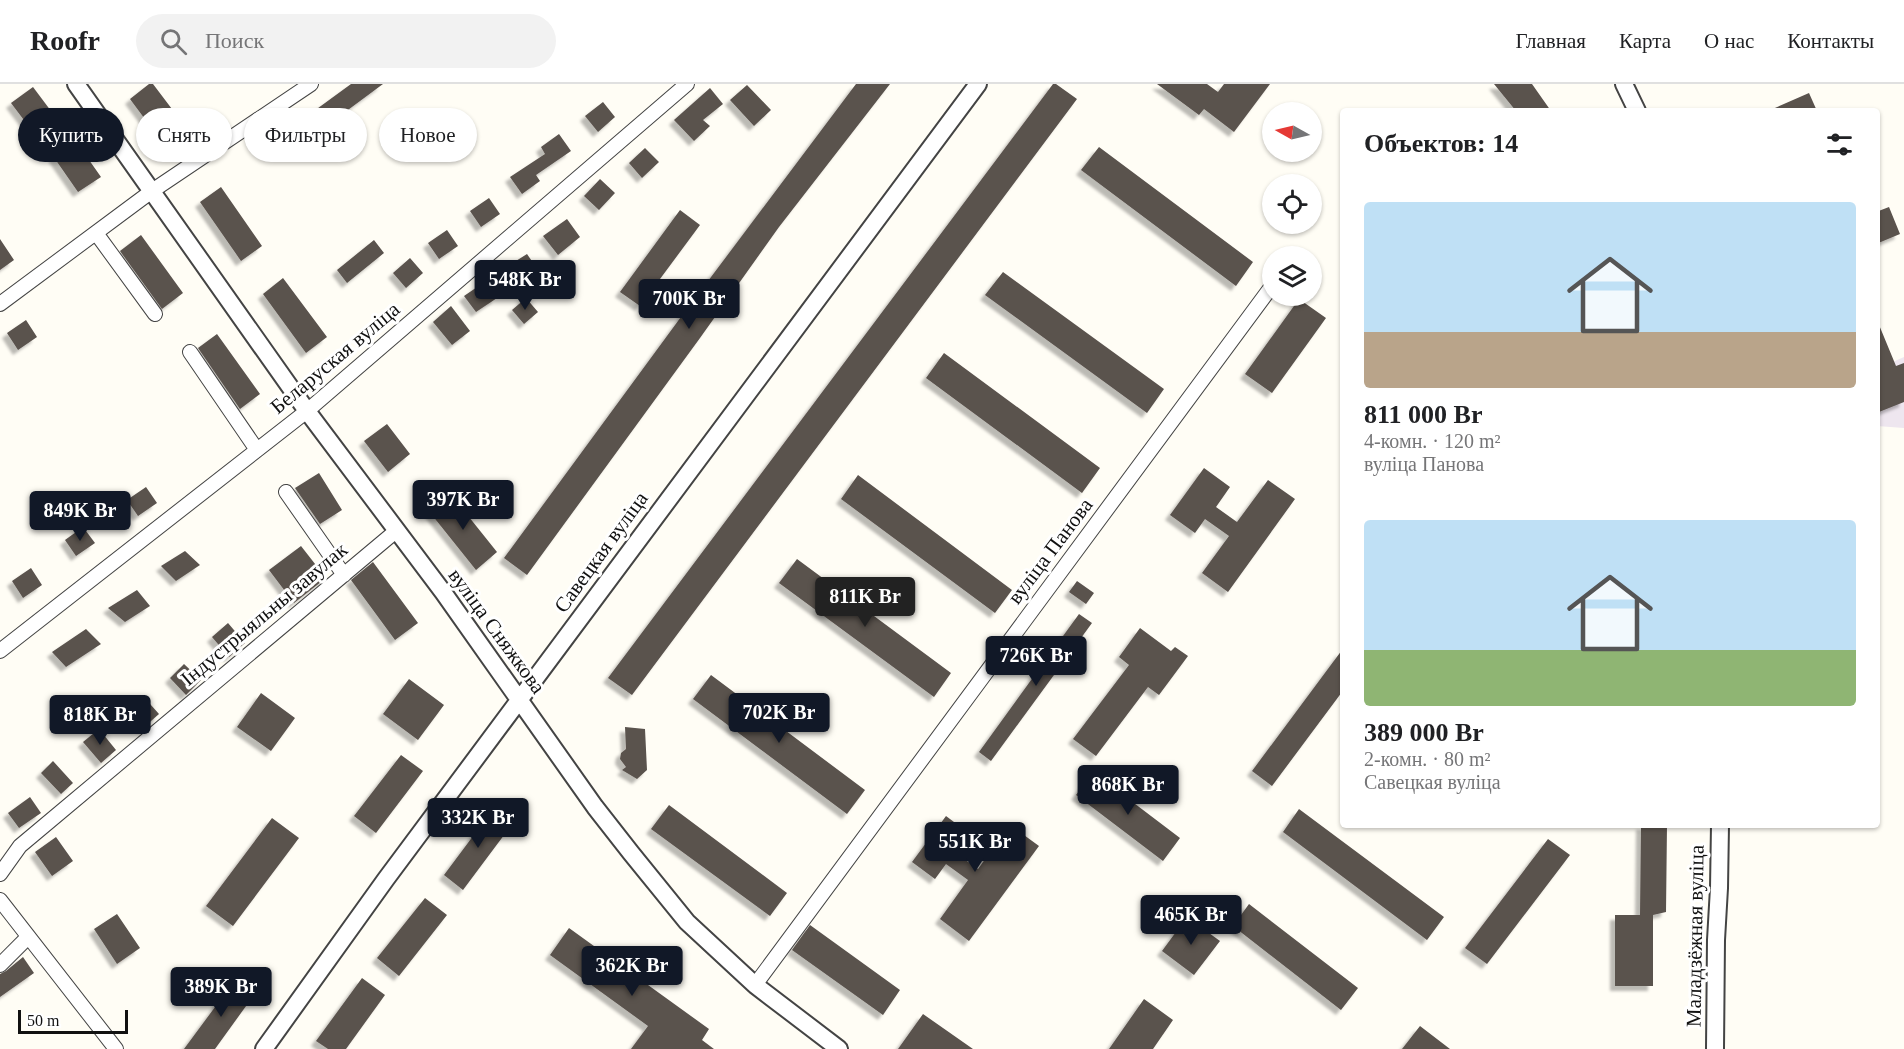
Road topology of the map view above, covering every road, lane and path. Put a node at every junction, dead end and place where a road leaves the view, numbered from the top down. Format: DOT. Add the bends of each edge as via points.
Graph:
graph roads {
  1 [pos="76,84"];
  2 [pos="311,84"];
  3 [pos="687,84"];
  4 [pos="978,84"];
  5 [pos="1624,84"];
  6 [pos="1635,108"];
  7 [pos="152,191"];
  8 [pos="96,233"];
  9 [pos="1262,300"];
  10 [pos="0,304"];
  11 [pos="155,314"];
  12 [pos="190,352"];
  13 [pos="307,411"];
  14 [pos="257,450"];
  15 [pos="286,492"];
  16 [pos="396,531"];
  17 [pos="344,574"];
  18 [pos="0,651"];
  19 [pos="519,701"];
  20 [pos="1720,828"];
  21 [pos="0,874"];
  22 [pos="0,900"];
  23 [pos="28,937"];
  24 [pos="0,965"];
  25 [pos="755,985"];
  26 [pos="116,1049"];
  27 [pos="264,1049"];
  28 [pos="839,1049"];
  29 [pos="1715,1049"];
  1 -- 7 [label="street, вуліца Сняжкова"];
  2 -- 7 [label="street"];
  3 -- 13 [label="street, Беларуская вуліца"];
  4 -- 19 [label="street, Савецкая вуліца"];
  5 -- 6 [label="street"];
  7 -- 8 [label="street"];
  7 -- 13 [label="street, вуліца Сняжкова"];
  8 -- 10 [label="street"];
  8 -- 11 [label="street"];
  9 -- 25 [label="street, вуліца Панова"];
  12 -- 14 [label="street"];
  13 -- 14 [label="street, Беларуская вуліца"];
  13 -- 16 [label="street, вуліца Сняжкова"];
  14 -- 18 [label="street, Беларуская вуліца"];
  15 -- 17 [label="street"];
  16 -- 17 [label="street, Індустрыяльны завулак"];
  16 -- 19 [label="street, вуліца Сняжкова"];
  17 -- 21 [label="street, Індустрыяльны завулак" via="20,846"];
  19 -- 25 [label="street, вуліца Сняжкова" via="595,807 687,922"];
  19 -- 27 [label="street, Савецкая вуліца"];
  20 -- 29 [label="street, Маладзёжная вуліца"];
  22 -- 23 [label="street"];
  23 -- 24 [label="street"];
  23 -- 26 [label="street"];
  25 -- 28 [label="street, вуліца Сняжкова"];
}
